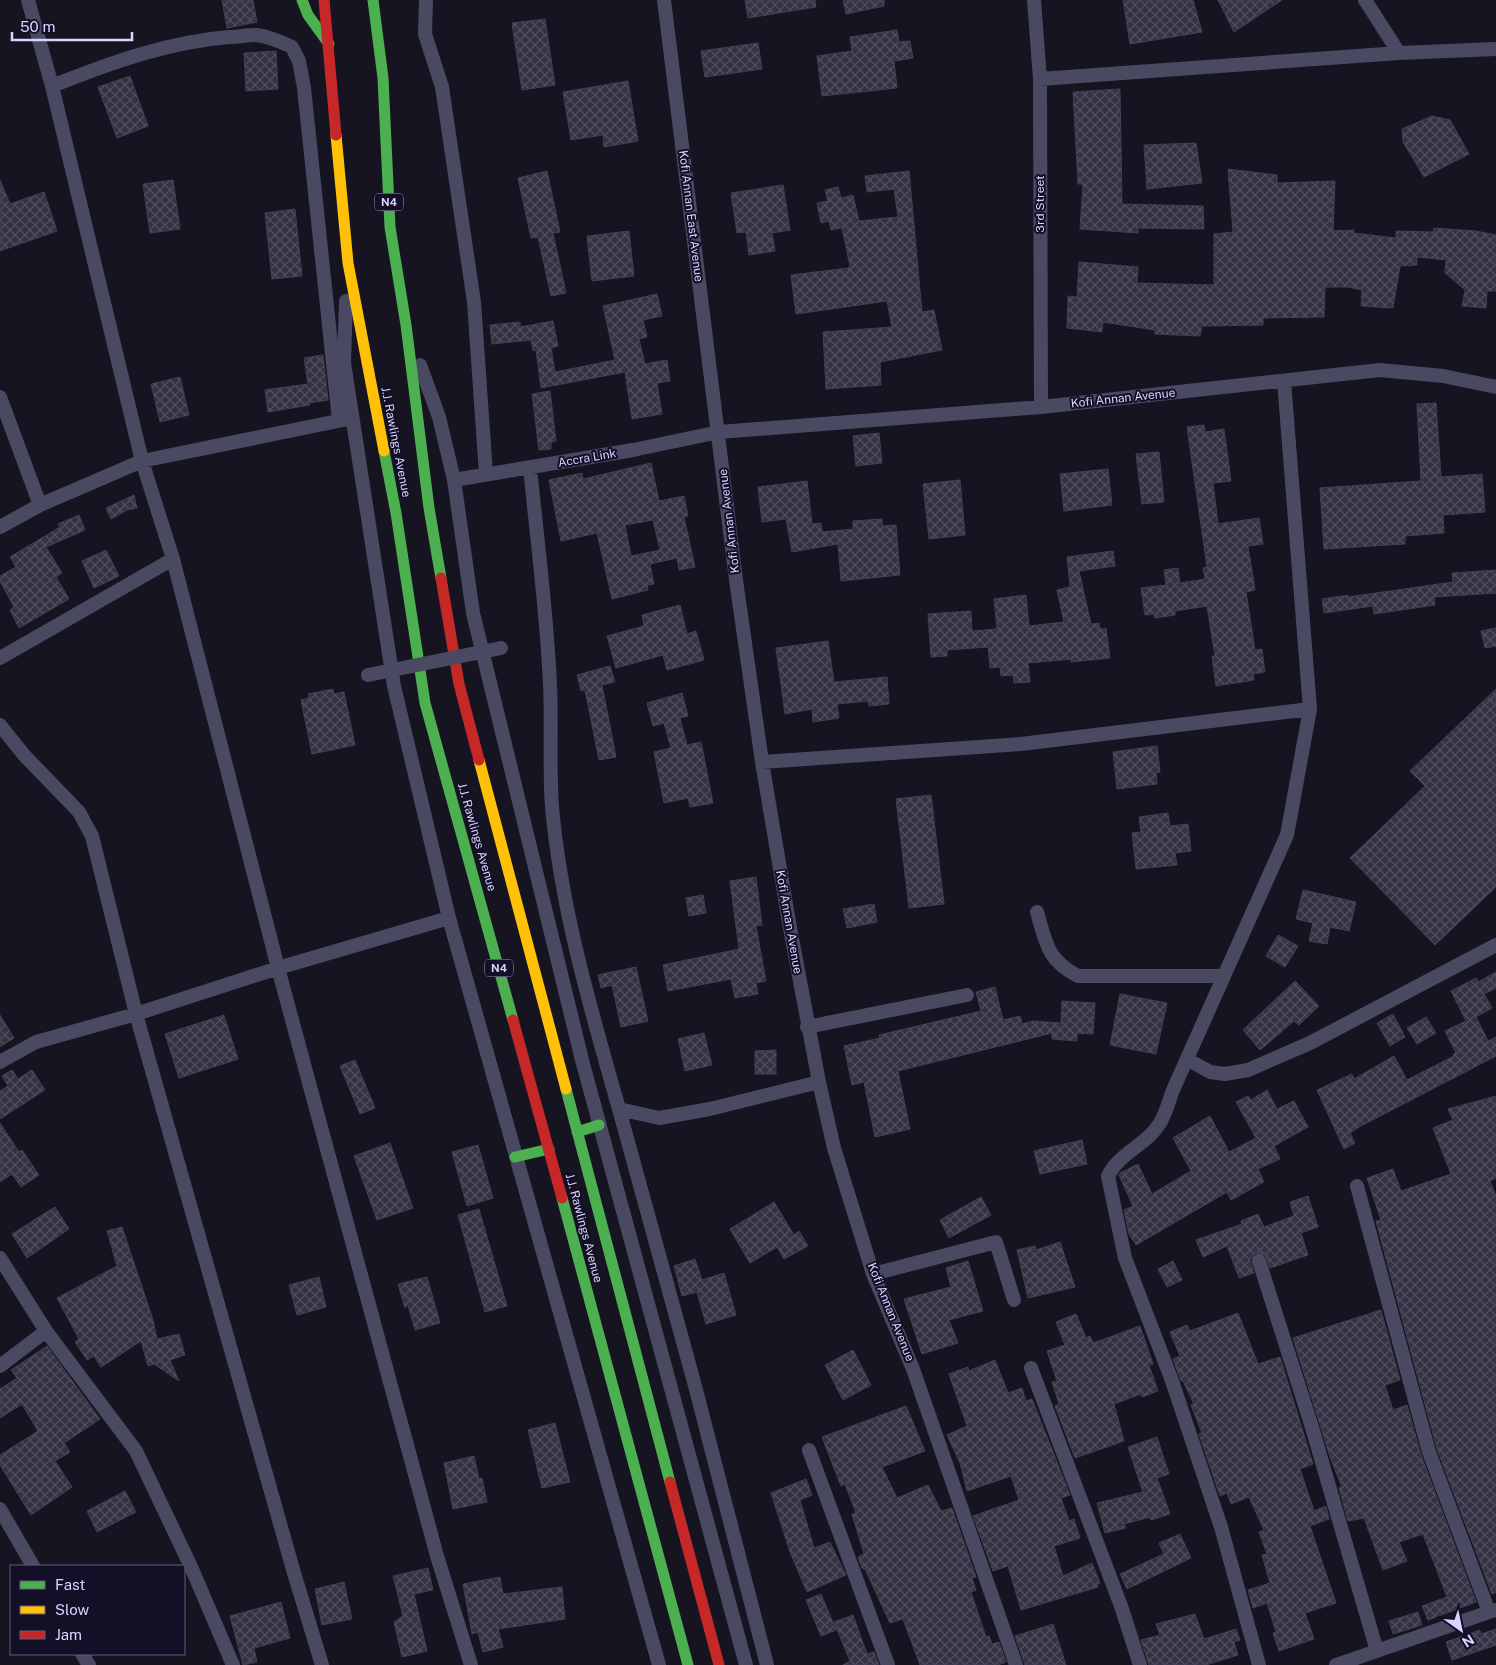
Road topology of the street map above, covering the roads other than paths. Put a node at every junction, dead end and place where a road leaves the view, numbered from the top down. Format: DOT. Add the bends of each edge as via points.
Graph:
graph roads {
  1 [pos="28,0"];
  2 [pos="302,0"];
  3 [pos="324,0"];
  4 [pos="373,0"];
  5 [pos="426,0"];
  6 [pos="664,0"];
  7 [pos="1034,0"];
  8 [pos="1365,0"];
  9 [pos="387,17"];
  10 [pos="330,46"];
  11 [pos="1496,49"];
  12 [pos="1399,53"];
  13 [pos="383,78"];
  14 [pos="1040,79"];
  15 [pos="52,86"];
  16 [pos="348,263"];
  17 [pos="406,325"];
  18 [pos="1284,381"];
  19 [pos="1496,387"];
  20 [pos="0,397"];
  21 [pos="1041,407"];
  22 [pos="346,419"];
  23 [pos="719,432"];
  24 [pos="142,462"];
  25 [pos="530,467"];
  26 [pos="486,474"];
  27 [pos="454,480"];
  28 [pos="40,505"];
  29 [pos="0,527"];
  30 [pos="173,558"];
  31 [pos="501,648"];
  32 [pos="0,658"];
  33 [pos="368,676"];
  34 [pos="1310,709"];
  35 [pos="0,725"];
  36 [pos="762,762"];
  37 [pos="1037,912"];
  38 [pos="448,918"];
  39 [pos="1496,945"];
  40 [pos="278,968"];
  41 [pos="1223,976"];
  42 [pos="967,995"];
  43 [pos="136,1014"];
  44 [pos="807,1026"];
  45 [pos="1187,1059"];
  46 [pos="0,1062"];
  47 [pos="818,1082"];
  48 [pos="619,1109"];
  49 [pos="599,1125"];
  50 [pos="577,1132"];
  51 [pos="549,1149"];
  52 [pos="515,1157"];
  53 [pos="1357,1186"];
  54 [pos="0,1258"];
  55 [pos="1259,1261"];
  56 [pos="873,1274"];
  57 [pos="1014,1300"];
  58 [pos="46,1331"];
  59 [pos="0,1366"];
  60 [pos="1031,1368"];
  61 [pos="809,1450"];
  62 [pos="0,1509"];
  63 [pos="31,1565"];
  64 [pos="1492,1611"];
  65 [pos="1377,1652"];
  66 [pos="233,1665"];
  67 [pos="322,1665"];
  68 [pos="471,1665"];
  69 [pos="658,1665"];
  70 [pos="688,1665"];
  71 [pos="719,1665"];
  72 [pos="746,1665"];
  73 [pos="767,1665"];
  74 [pos="888,1665"];
  75 [pos="1016,1665"];
  76 [pos="1140,1665"];
  77 [pos="1258,1665"];
  78 [pos="1336,1665"];
  1 -- 15 [label="street"];
  2 -- 10 [label="highway" via="308,15"];
  3 -- 10 [label="highway, J.J. Rawlings Avenue / N4"];
  4 -- 13 [label="highway, J.J. Rawlings Avenue / N4"];
  5 -- 26 [label="street" via="425,34 442,87 474,302"];
  6 -- 23 [label="street, Kofi Annan East Avenue"];
  7 -- 14 [label="street, 3rd Street"];
  8 -- 12 [label="street"];
  9 -- 13 [label="highway"];
  10 -- 16 [label="highway, J.J. Rawlings Avenue / N4"];
  11 -- 12 [label="street"];
  12 -- 14 [label="street"];
  13 -- 17 [label="highway, J.J. Rawlings Avenue / N4" via="390,227"];
  14 -- 21 [label="street, 3rd Street"];
  15 -- 22 [label="street" via="110,63 171,45 256,35 292,47 299,61 304,88"];
  15 -- 24 [label="street"];
  16 -- 22 [label="street" via="344,364"];
  16 -- 51 [label="highway, J.J. Rawlings Avenue / N4" via="396,513 425,703"];
  17 -- 27 [label="street" via="440,416"];
  17 -- 50 [label="highway, J.J. Rawlings Avenue / N4" via="429,508 459,684"];
  18 -- 19 [label="street, Kofi Annan Avenue" via="1380,370 1443,376"];
  18 -- 21 [label="street, Kofi Annan Avenue"];
  18 -- 34 [label="street"];
  20 -- 28 [label="street"];
  21 -- 23 [label="street, Kofi Annan Avenue"];
  22 -- 24 [label="street"];
  22 -- 38 [label="street" via="394,686"];
  23 -- 25 [label="street, Accra Link"];
  23 -- 36 [label="street, Kofi Annan Avenue"];
  24 -- 28 [label="street"];
  24 -- 30 [label="street"];
  25 -- 26 [label="street, Accra Link"];
  25 -- 48 [label="street" via="550,684 552,805 557,844 588,1000"];
  26 -- 27 [label="street, Accra Link"];
  27 -- 49 [label="street" via="473,613"];
  28 -- 29 [label="street"];
  30 -- 32 [label="street"];
  30 -- 40 [label="street"];
  31 -- 33 [label="street, bridge"];
  34 -- 36 [label="street" via="1021,744"];
  34 -- 41 [label="street" via="1287,836"];
  35 -- 43 [label="street" via="79,812 92,836"];
  36 -- 44 [label="street, Kofi Annan Avenue"];
  37 -- 41 [label="street" via="1046,945 1055,960 1078,976"];
  38 -- 40 [label="street"];
  38 -- 52 [label="street"];
  39 -- 45 [label="street" via="1310,1043 1248,1070 1224,1074 1210,1072"];
  40 -- 43 [label="street"];
  40 -- 68 [label="street" via="437,1556"];
  41 -- 45 [label="street"];
  42 -- 44 [label="street"];
  43 -- 46 [label="street" via="36,1042"];
  43 -- 67 [label="street"];
  44 -- 47 [label="street, Kofi Annan Avenue"];
  45 -- 77 [label="street" via="1160,1123 1118,1159 1108,1176 1125,1258 1221,1527"];
  47 -- 48 [label="street" via="659,1118"];
  47 -- 56 [label="street, Kofi Annan Avenue" via="834,1148"];
  48 -- 73 [label="street"];
  49 -- 50 [label="highway"];
  49 -- 72 [label="street"];
  50 -- 71 [label="highway, J.J. Rawlings Avenue / N4"];
  51 -- 52 [label="highway"];
  51 -- 70 [label="highway, J.J. Rawlings Avenue / N4"];
  52 -- 69 [label="street" via="611,1488"];
  53 -- 64 [label="street" via="1429,1452"];
  54 -- 58 [label="street"];
  55 -- 65 [label="street" via="1311,1424"];
  56 -- 57 [label="street" via="996,1242"];
  56 -- 75 [label="street, Kofi Annan Avenue" via="914,1369"];
  58 -- 59 [label="street"];
  58 -- 66 [label="street" via="136,1451"];
  60 -- 76 [label="street"];
  61 -- 74 [label="street"];
  62 -- 63 [label="street"];
  64 -- 65 [label="street"];
  65 -- 78 [label="street"];
}
